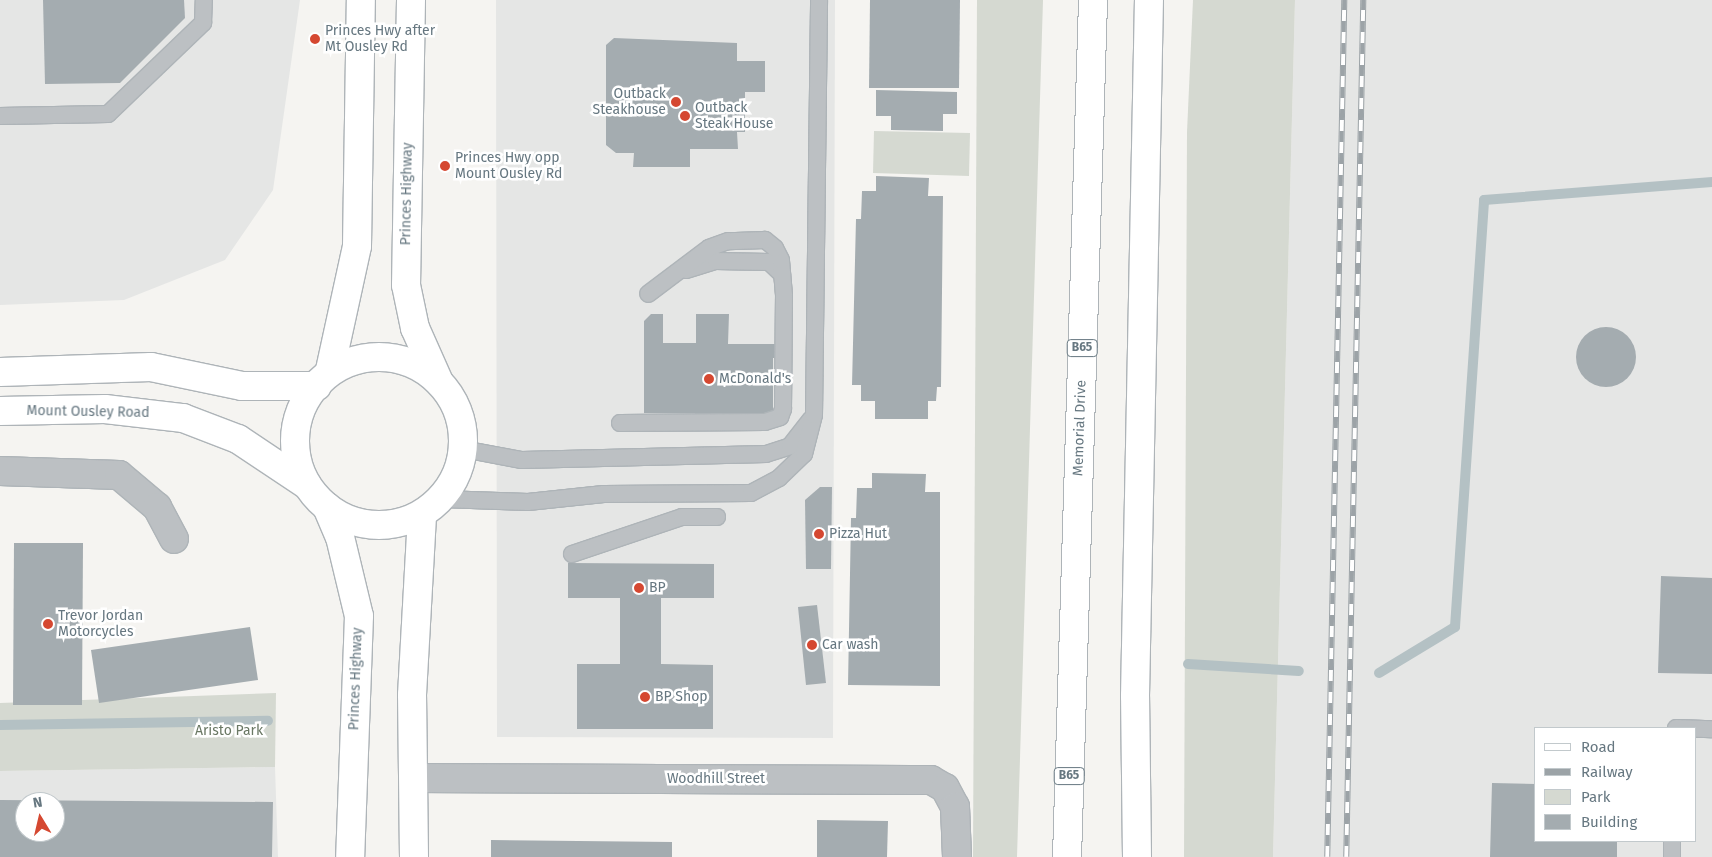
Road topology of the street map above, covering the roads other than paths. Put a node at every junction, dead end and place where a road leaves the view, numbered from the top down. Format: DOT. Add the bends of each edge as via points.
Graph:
graph roads {
  1 [pos="204,0"];
  2 [pos="361,0"];
  3 [pos="410,0"];
  4 [pos="819,0"];
  5 [pos="1093,0"];
  6 [pos="1149,0"];
  7 [pos="0,116"];
  8 [pos="679,272"];
  9 [pos="782,274"];
  10 [pos="648,294"];
  11 [pos="0,372"];
  12 [pos="323,378"];
  13 [pos="439,382"];
  14 [pos="0,411"];
  15 [pos="814,415"];
  16 [pos="620,423"];
  17 [pos="464,449"];
  18 [pos="0,470"];
  19 [pos="307,485"];
  20 [pos="432,506"];
  21 [pos="326,507"];
  22 [pos="717,517"];
  23 [pos="174,539"];
  24 [pos="572,554"];
  25 [pos="1697,729"];
  26 [pos="1712,729"];
  27 [pos="413,778"];
  28 [pos="1672,842"];
  29 [pos="350,857"];
  30 [pos="414,857"];
  31 [pos="957,857"];
  32 [pos="1067,857"];
  33 [pos="1137,857"];
  34 [pos="1672,857"];
  1 -- 7 [label="lane" via="204,23 108,114"];
  2 -- 12 [label="main road" via="357,246"];
  3 -- 13 [label="main road, Princes Highway" via="406,285 414,328"];
  4 -- 15 [label="lane"];
  5 -- 32 [label="main road, Memorial Drive / B65"];
  6 -- 33 [label="main road" via="1136,686"];
  8 -- 9 [label="lane" via="716,262 769,262"];
  8 -- 9 [label="lane" via="709,248 728,240 765,240 781,260"];
  8 -- 10 [label="lane"];
  9 -- 16 [label="lane" via="780,417 765,422"];
  11 -- 12 [label="main road" via="151,367 242,386"];
  12 -- 13 [label="main road" via="362,359 390,358 416,366"];
  12 -- 19 [label="main road" via="302,408 295,432 297,458"];
  13 -- 17 [label="main road" via="454,401 462,424"];
  14 -- 19 [label="main road, Mount Ousley Road" via="105,409 182,418 238,439"];
  15 -- 17 [label="lane" via="790,446 766,454 522,460"];
  15 -- 20 [label="lane" via="804,454 779,478 751,492 604,494 528,502"];
  17 -- 20 [label="main road" via="457,476"];
  18 -- 23 [label="street" via="118,475 157,507"];
  19 -- 21 [label="main road"];
  20 -- 21 [label="main road" via="399,523 373,525 348,519"];
  20 -- 27 [label="main road" via="412,695"];
  21 -- 29 [label="main road, Princes Highway" via="343,545 359,616"];
  22 -- 24 [label="lane" via="682,517"];
  25 -- 26 [label="lane"];
  27 -- 30 [label="main road"];
  27 -- 31 [label="street, Woodhill Street" via="931,780 945,788 955,807"];
  28 -- 34 [label="lane"];
}
